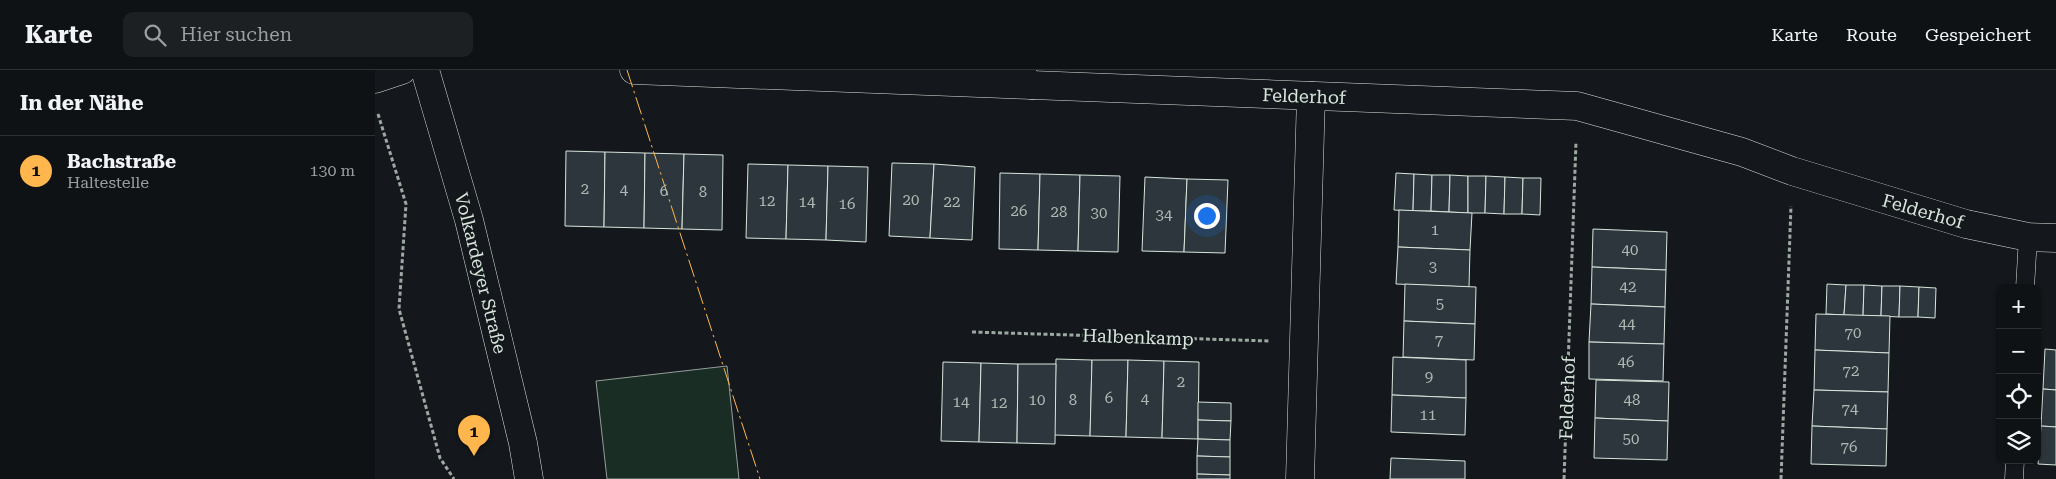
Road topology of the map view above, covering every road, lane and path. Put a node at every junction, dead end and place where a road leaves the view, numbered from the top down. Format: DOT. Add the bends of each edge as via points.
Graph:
graph roads {
  1 [pos="402,70"];
  2 [pos="425,70"];
  3 [pos="634,70"];
  4 [pos="1022,78"];
  5 [pos="375,80"];
  6 [pos="1311,96"];
  7 [pos="375,105"];
  8 [pos="1577,106"];
  9 [pos="1792,171"];
  10 [pos="2028,236"];
  11 [pos="2056,238"];
  12 [pos="2025,284"];
  13 [pos="972,332"];
  14 [pos="1304,342"];
  15 [pos="2015,464"];
  16 [pos="454,479"];
  17 [pos="529,479"];
  18 [pos="1300,479"];
  19 [pos="1564,479"];
  20 [pos="1781,479"];
  21 [pos="2014,479"];
  1 -- 5 [label="street"];
  2 -- 17 [label="street, Volkardeyer Straße" via="469,220"];
  3 -- 4 [label="street, Felderhof"];
  4 -- 6 [label="street, Felderhof"];
  6 -- 8 [label="street, Felderhof"];
  6 -- 14 [label="street"];
  7 -- 16 [label="path" via="406,204 399,309 440,458"];
  8 -- 9 [label="street, Felderhof" via="1742,152"];
  8 -- 19 [label="path, Felderhof"];
  9 -- 10 [label="street, Felderhof" via="1966,224"];
  9 -- 20 [label="path"];
  10 -- 11 [label="street, Felderhof"];
  10 -- 12 [label="lane"];
  13 -- 14 [label="path, Halbenkamp"];
  14 -- 18 [label="street"];
  15 -- 21 [label="lane"];
}
